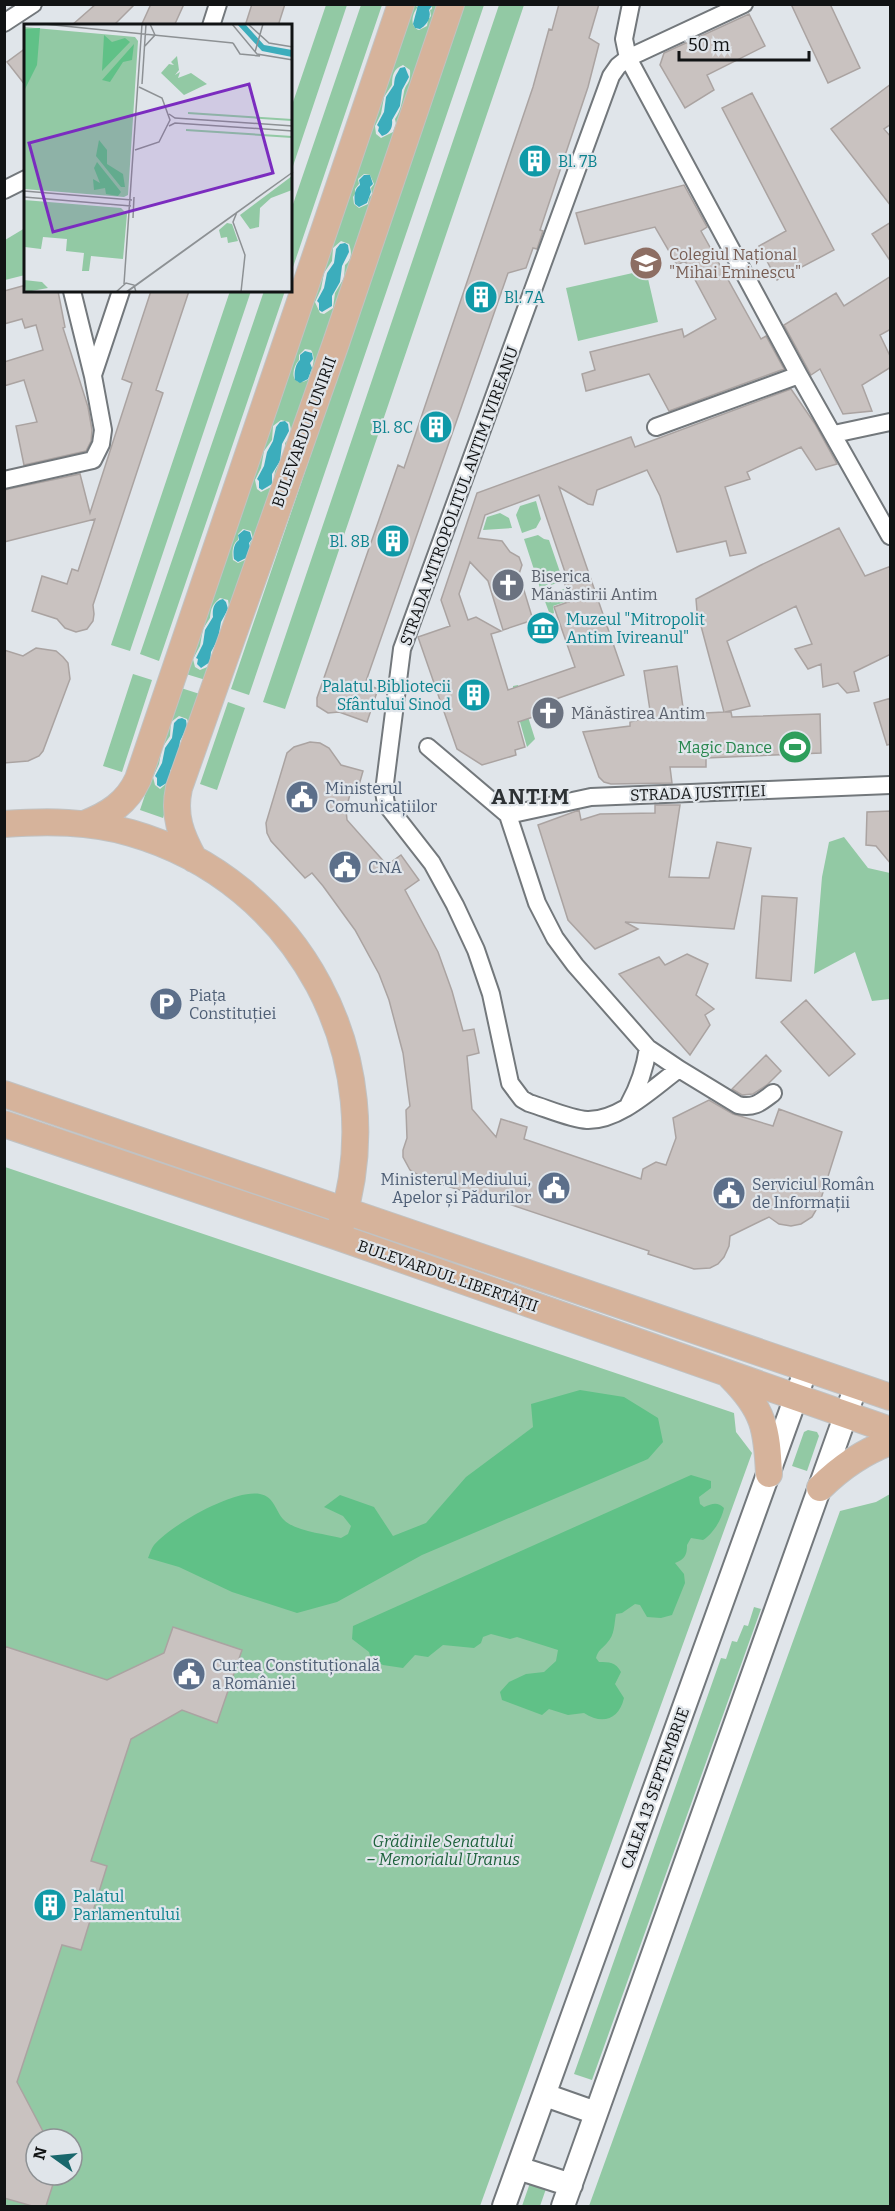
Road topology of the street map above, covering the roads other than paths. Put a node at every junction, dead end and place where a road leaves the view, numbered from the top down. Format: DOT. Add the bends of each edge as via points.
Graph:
graph roads {
  1 [pos="33,4"];
  2 [pos="218,4"];
  3 [pos="401,4"];
  4 [pos="451,4"];
  5 [pos="631,4"];
  6 [pos="744,4"];
  7 [pos="4,23"];
  8 [pos="212,24"];
  9 [pos="628,58"];
  10 [pos="24,180"];
  11 [pos="4,190"];
  12 [pos="72,292"];
  13 [pos="121,292"];
  14 [pos="799,375"];
  15 [pos="93,376"];
  16 [pos="891,422"];
  17 [pos="656,427"];
  18 [pos="834,434"];
  19 [pos="4,480"];
  20 [pos="891,536"];
  21 [pos="428,747"];
  22 [pos="891,785"];
  23 [pos="508,815"];
  24 [pos="4,824"];
  25 [pos="84,824"];
  26 [pos="194,859"];
  27 [pos="648,1048"];
  28 [pos="679,1069"];
  29 [pos="773,1092"];
  30 [pos="4,1094"];
  31 [pos="627,1107"];
  32 [pos="4,1124"];
  33 [pos="346,1210"];
  34 [pos="338,1237"];
  35 [pos="806,1369"];
  36 [pos="729,1374"];
  37 [pos="856,1386"];
  38 [pos="891,1397"];
  39 [pos="796,1398"];
  40 [pos="846,1415"];
  41 [pos="891,1430"];
  42 [pos="891,1442"];
  43 [pos="769,1474"];
  44 [pos="820,1488"];
  45 [pos="544,2094"];
  46 [pos="596,2113"];
  47 [pos="518,2168"];
  48 [pos="571,2185"];
  49 [pos="504,2206"];
  50 [pos="563,2206"];
  1 -- 7 [label="street"];
  2 -- 8 [label="street"];
  3 -- 25 [label="main road" via="138,779 120,805"];
  4 -- 26 [label="main road, BULEVARDUL UNIRII" via="179,788 177,824"];
  5 -- 9 [label="street" via="624,39"];
  6 -- 9 [label="street"];
  9 -- 14 [label="street"];
  9 -- 31 [label="street, STRADA MITROPOLITUL ANTIM IVIREANU" via="614,71 608,84 407,634 384,790 386,804 432,863 476,950 491,994 513,1090 529,1103 586,1120 606,1119"];
  10 -- 11 [label="street"];
  12 -- 15 [label="street"];
  13 -- 15 [label="street"];
  14 -- 17 [label="street"];
  14 -- 18 [label="street"];
  15 -- 19 [label="street" via="103,430 93,460"];
  16 -- 18 [label="street"];
  18 -- 20 [label="street"];
  21 -- 23 [label="street"];
  22 -- 23 [label="street, STRADA JUSTIȚIEI" via="591,797"];
  23 -- 27 [label="street" via="537,903 555,938"];
  24 -- 25 [label="main road"];
  25 -- 26 [label="main road" via="141,836"];
  26 -- 33 [label="main road" via="235,885 281,929 306,963 333,1014 349,1065 356,1116"];
  27 -- 28 [label="street"];
  27 -- 31 [label="street" via="646,1065"];
  28 -- 29 [label="street" via="738,1106 756,1106"];
  28 -- 31 [label="street, STRADA MITROPOLITUL ANTIM IVIREANU"];
  30 -- 33 [label="main road, BULEVARDUL LIBERTĂȚII"];
  32 -- 34 [label="main road, BULEVARDUL LIBERTĂȚII"];
  33 -- 34 [label="main road"];
  33 -- 35 [label="main road, BULEVARDUL LIBERTĂȚII"];
  34 -- 36 [label="main road, BULEVARDUL LIBERTĂȚII"];
  35 -- 37 [label="main road, BULEVARDUL LIBERTĂȚII"];
  35 -- 39 [label="main road, CALEA 13 SEPTEMBRIE"];
  36 -- 39 [label="main road, BULEVARDUL LIBERTĂȚII"];
  36 -- 43 [label="main road" via="758,1410 767,1440"];
  37 -- 38 [label="main road, BULEVARDUL LIBERTĂȚII"];
  37 -- 40 [label="main road"];
  39 -- 40 [label="main road, BULEVARDUL LIBERTĂȚII"];
  39 -- 43 [label="main road, CALEA 13 SEPTEMBRIE"];
  40 -- 41 [label="main road, BULEVARDUL LIBERTĂȚII"];
  40 -- 44 [label="main road"];
  42 -- 44 [label="main road" via="845,1465"];
  43 -- 45 [label="main road, CALEA 13 SEPTEMBRIE"];
  44 -- 46 [label="main road"];
  45 -- 46 [label="main road"];
  45 -- 47 [label="main road, CALEA 13 SEPTEMBRIE"];
  46 -- 48 [label="main road"];
  47 -- 48 [label="main road"];
  47 -- 49 [label="main road, CALEA 13 SEPTEMBRIE"];
  48 -- 50 [label="main road"];
}
